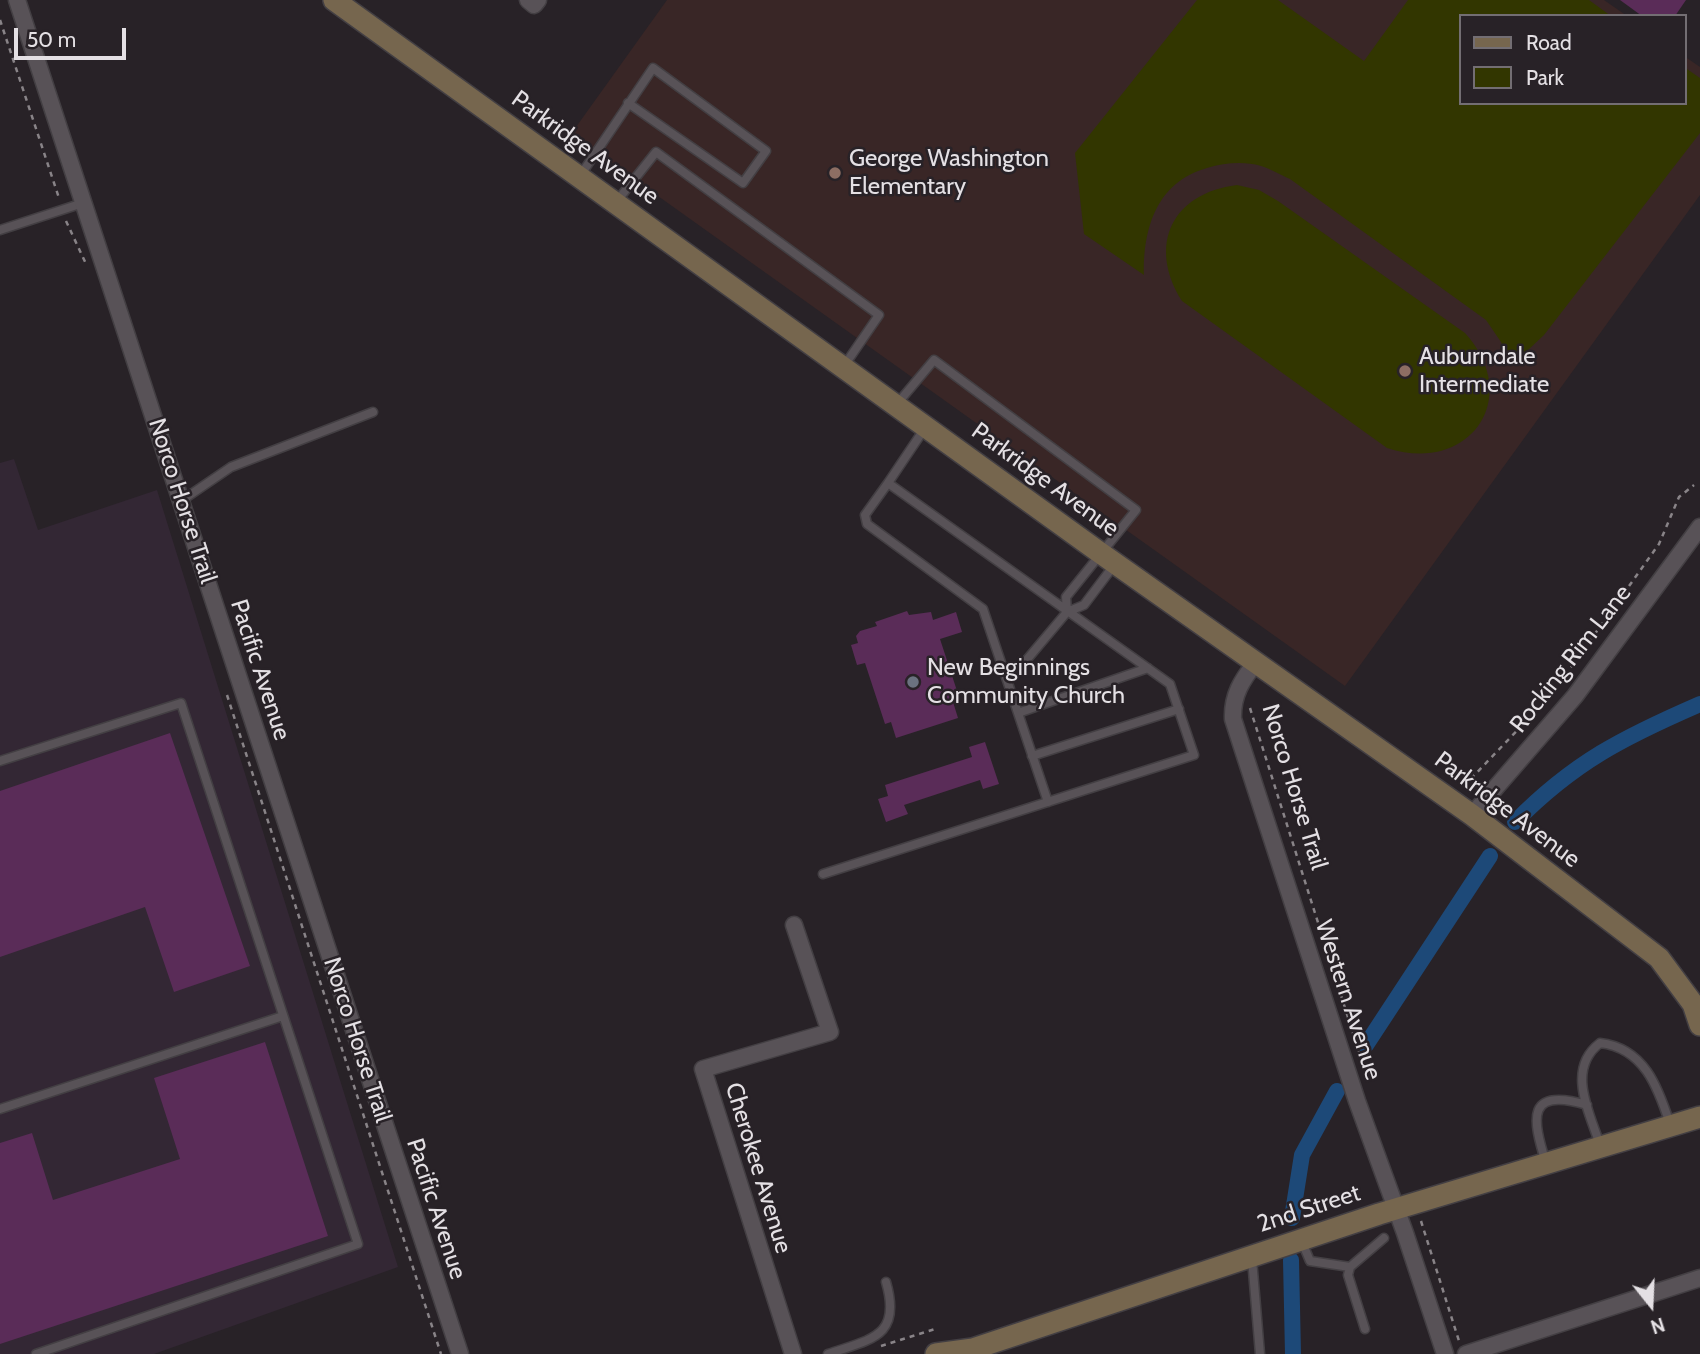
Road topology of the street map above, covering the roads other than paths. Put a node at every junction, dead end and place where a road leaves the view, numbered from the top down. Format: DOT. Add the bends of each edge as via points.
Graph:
graph roads {
  1 [pos="17,0"];
  2 [pos="334,0"];
  3 [pos="628,103"];
  4 [pos="580,176"];
  5 [pos="616,202"];
  6 [pos="83,203"];
  7 [pos="0,230"];
  8 [pos="844,366"];
  9 [pos="897,404"];
  10 [pos="373,412"];
  11 [pos="927,425"];
  12 [pos="888,483"];
  13 [pos="181,501"];
  14 [pos="1700,527"];
  15 [pos="1107,557"];
  16 [pos="1067,612"];
  17 [pos="1256,662"];
  18 [pos="1148,668"];
  19 [pos="1008,682"];
  20 [pos="1179,709"];
  21 [pos="1018,713"];
  22 [pos="1032,756"];
  23 [pos="0,761"];
  24 [pos="1048,802"];
  25 [pos="1472,815"];
  26 [pos="823,874"];
  27 [pos="794,925"];
  28 [pos="283,1016"];
  29 [pos="1700,1025"];
  30 [pos="1587,1105"];
  31 [pos="0,1109"];
  32 [pos="1700,1117"];
  33 [pos="1671,1126"];
  34 [pos="1601,1147"];
  35 [pos="1547,1164"];
  36 [pos="1395,1210"];
  37 [pos="1306,1238"];
  38 [pos="1384,1238"];
  39 [pos="1252,1256"];
  40 [pos="1350,1267"];
  41 [pos="1700,1278"];
  42 [pos="886,1282"];
  43 [pos="1365,1329"];
  44 [pos="950,1353"];
  45 [pos="36,1354"];
  46 [pos="460,1354"];
  47 [pos="793,1354"];
  48 [pos="828,1354"];
  49 [pos="1259,1354"];
  50 [pos="1445,1354"];
  51 [pos="1466,1354"];
  1 -- 6 [label="street, Pacific Avenue"];
  2 -- 4 [label="street, Parkridge Avenue"];
  3 -- 3 [label="lane" via="653,68 766,151 743,183"];
  3 -- 4 [label="lane"];
  4 -- 5 [label="street, Parkridge Avenue"];
  5 -- 8 [label="street, Parkridge Avenue"];
  5 -- 8 [label="lane" via="656,152 878,314"];
  6 -- 7 [label="lane"];
  6 -- 13 [label="street, Pacific Avenue"];
  8 -- 9 [label="street, Parkridge Avenue"];
  9 -- 11 [label="street, Parkridge Avenue"];
  9 -- 15 [label="lane" via="934,360 1136,510"];
  10 -- 13 [label="lane" via="231,467"];
  11 -- 12 [label="lane"];
  11 -- 15 [label="street, Parkridge Avenue"];
  12 -- 16 [label="lane"];
  12 -- 19 [label="lane" via="865,514 867,524 983,609"];
  13 -- 46 [label="street, Pacific Avenue"];
  14 -- 25 [label="street, Rocking Rim Lane" via="1575,696"];
  15 -- 16 [label="lane" via="1084,605"];
  15 -- 16 [label="lane" via="1066,597"];
  15 -- 17 [label="street, Parkridge Avenue"];
  16 -- 18 [label="lane"];
  16 -- 19 [label="lane"];
  17 -- 25 [label="street, Parkridge Avenue"];
  17 -- 36 [label="street, Western Avenue" via="1232,702 1233,719"];
  18 -- 20 [label="lane" via="1170,684"];
  18 -- 21 [label="lane"];
  19 -- 21 [label="lane"];
  20 -- 22 [label="lane"];
  20 -- 24 [label="lane" via="1194,755"];
  21 -- 22 [label="lane"];
  22 -- 24 [label="lane"];
  23 -- 28 [label="lane" via="181,703"];
  24 -- 26 [label="lane"];
  25 -- 29 [label="street, Parkridge Avenue" via="1659,958 1693,1004"];
  27 -- 47 [label="street, Cherokee Avenue" via="830,1032 703,1069"];
  28 -- 31 [label="lane"];
  28 -- 45 [label="lane" via="358,1244"];
  30 -- 33 [label="lane" via="1580,1074 1588,1052 1600,1043 1618,1045 1656,1080"];
  30 -- 34 [label="lane"];
  30 -- 35 [label="lane" via="1564,1098 1546,1102 1537,1111 1535,1126"];
  32 -- 33 [label="street, 2nd Street"];
  33 -- 34 [label="street, 2nd Street"];
  34 -- 35 [label="street, 2nd Street"];
  35 -- 36 [label="street, 2nd Street"];
  36 -- 37 [label="street, 2nd Street"];
  36 -- 50 [label="street, Western Avenue"];
  37 -- 39 [label="street, 2nd Street"];
  37 -- 40 [label="lane" via="1310,1261"];
  38 -- 40 [label="lane"];
  39 -- 44 [label="street, 2nd Street"];
  39 -- 49 [label="lane"];
  40 -- 43 [label="lane" via="1348,1275"];
  41 -- 51 [label="street"];
  42 -- 48 [label="lane" via="892,1302 886,1328 877,1338"];
}
